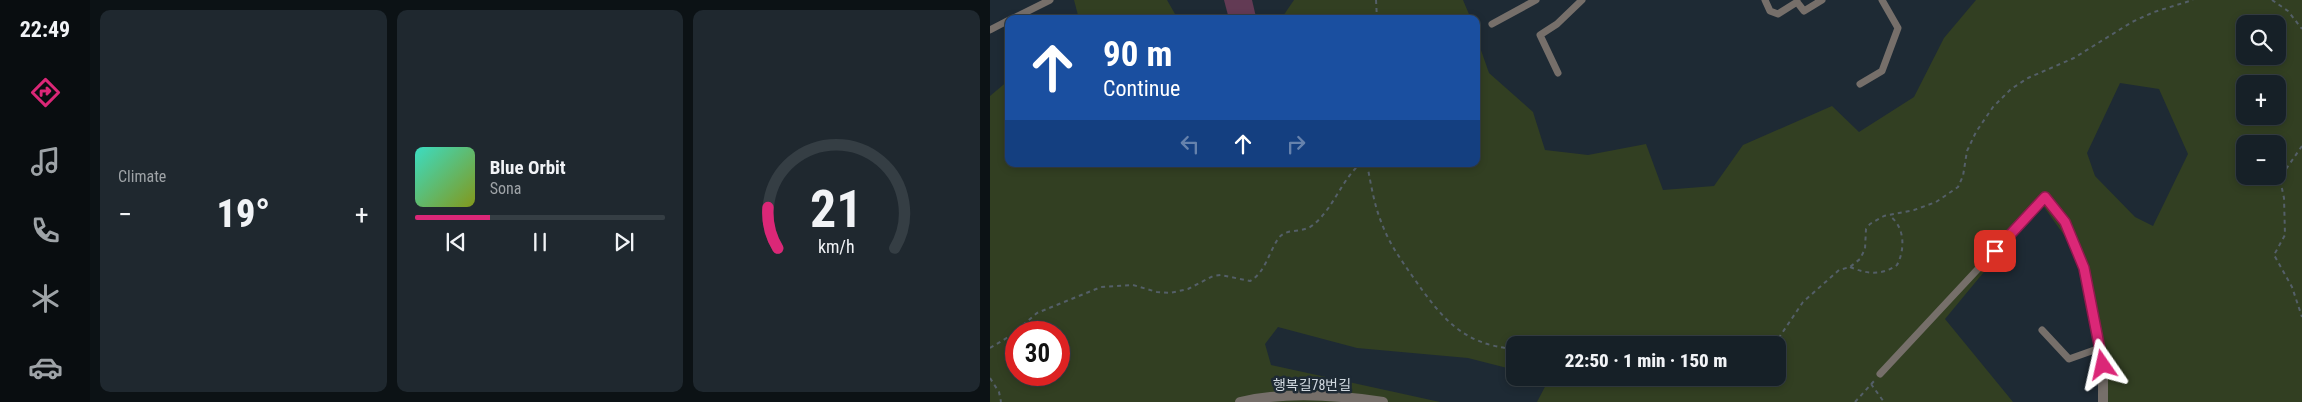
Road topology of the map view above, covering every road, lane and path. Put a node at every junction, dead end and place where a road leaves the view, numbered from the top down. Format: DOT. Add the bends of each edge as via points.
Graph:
graph roads {
  1 [pos="1050,0"];
  2 [pos="1376,0"];
  3 [pos="1536,0"];
  4 [pos="1582,0"];
  5 [pos="1765,0"];
  6 [pos="1822,0"];
  7 [pos="1882,0"];
  8 [pos="2193,0"];
  9 [pos="2272,0"];
  10 [pos="1797,1"];
  11 [pos="1020,15"];
  12 [pos="1377,15"];
  13 [pos="1005,22"];
  14 [pos="1492,24"];
  15 [pos="2302,29"];
  16 [pos="990,30"];
  17 [pos="1558,73"];
  18 [pos="1860,84"];
  19 [pos="2302,146"];
  20 [pos="1357,167"];
  21 [pos="1368,167"];
  22 [pos="1890,216"];
  23 [pos="2065,222"];
  24 [pos="1850,267"];
  25 [pos="2302,317"];
  26 [pos="2042,330"];
  27 [pos="1780,336"];
  28 [pos="990,348"];
  29 [pos="1506,348"];
  30 [pos="2100,348"];
  31 [pos="1880,374"];
  32 [pos="990,378"];
  33 [pos="1001,402"];
  34 [pos="1240,402"];
  35 [pos="1384,402"];
  36 [pos="1855,402"];
  37 [pos="1884,402"];
  38 [pos="2103,402"];
  1 -- 11 [label="lane"];
  2 -- 12 [label="path"];
  3 -- 14 [label="lane"];
  4 -- 17 [label="lane" via="1540,35"];
  5 -- 10 [label="lane" via="1770,10 1778,14"];
  6 -- 10 [label="lane" via="1804,11"];
  7 -- 18 [label="lane" via="1898,28 1882,71"];
  8 -- 22 [label="path" via="2132,22 2074,58 2019,84 1993,107 1976,132 1967,151 1958,186 1936,202"];
  9 -- 15 [label="path" via="2288,11"];
  13 -- 16 [label="lane"];
  19 -- 25 [label="path" via="2284,172 2280,184 2284,198 2285,235 2274,255 2292,287"];
  20 -- 28 [label="path" via="1315,223 1304,230 1283,233 1260,272 1250,281 1213,276 1188,289 1170,293 1133,285 1101,286 1037,313"];
  21 -- 29 [label="path" via="1378,214 1388,237 1435,309 1455,328"];
  22 -- 24 [label="path" via="1877,220 1866,229 1864,254"];
  22 -- 24 [label="path" via="1899,226 1902,239 1902,254 1897,265 1877,273"];
  23 -- 30 [label="street" via="2084,268"];
  23 -- 31 [label="lane" via="2045,197"];
  24 -- 27 [label="path" via="1839,270 1803,302"];
  26 -- 30 [label="lane" via="2069,359"];
  30 -- 38 [label="street"];
  32 -- 33 [label="path"];
  34 -- 35 [label="street, 행복길78번길" via="1295,396 1342,396"];
  36 -- 37 [label="path" via="1871,384"];
}
